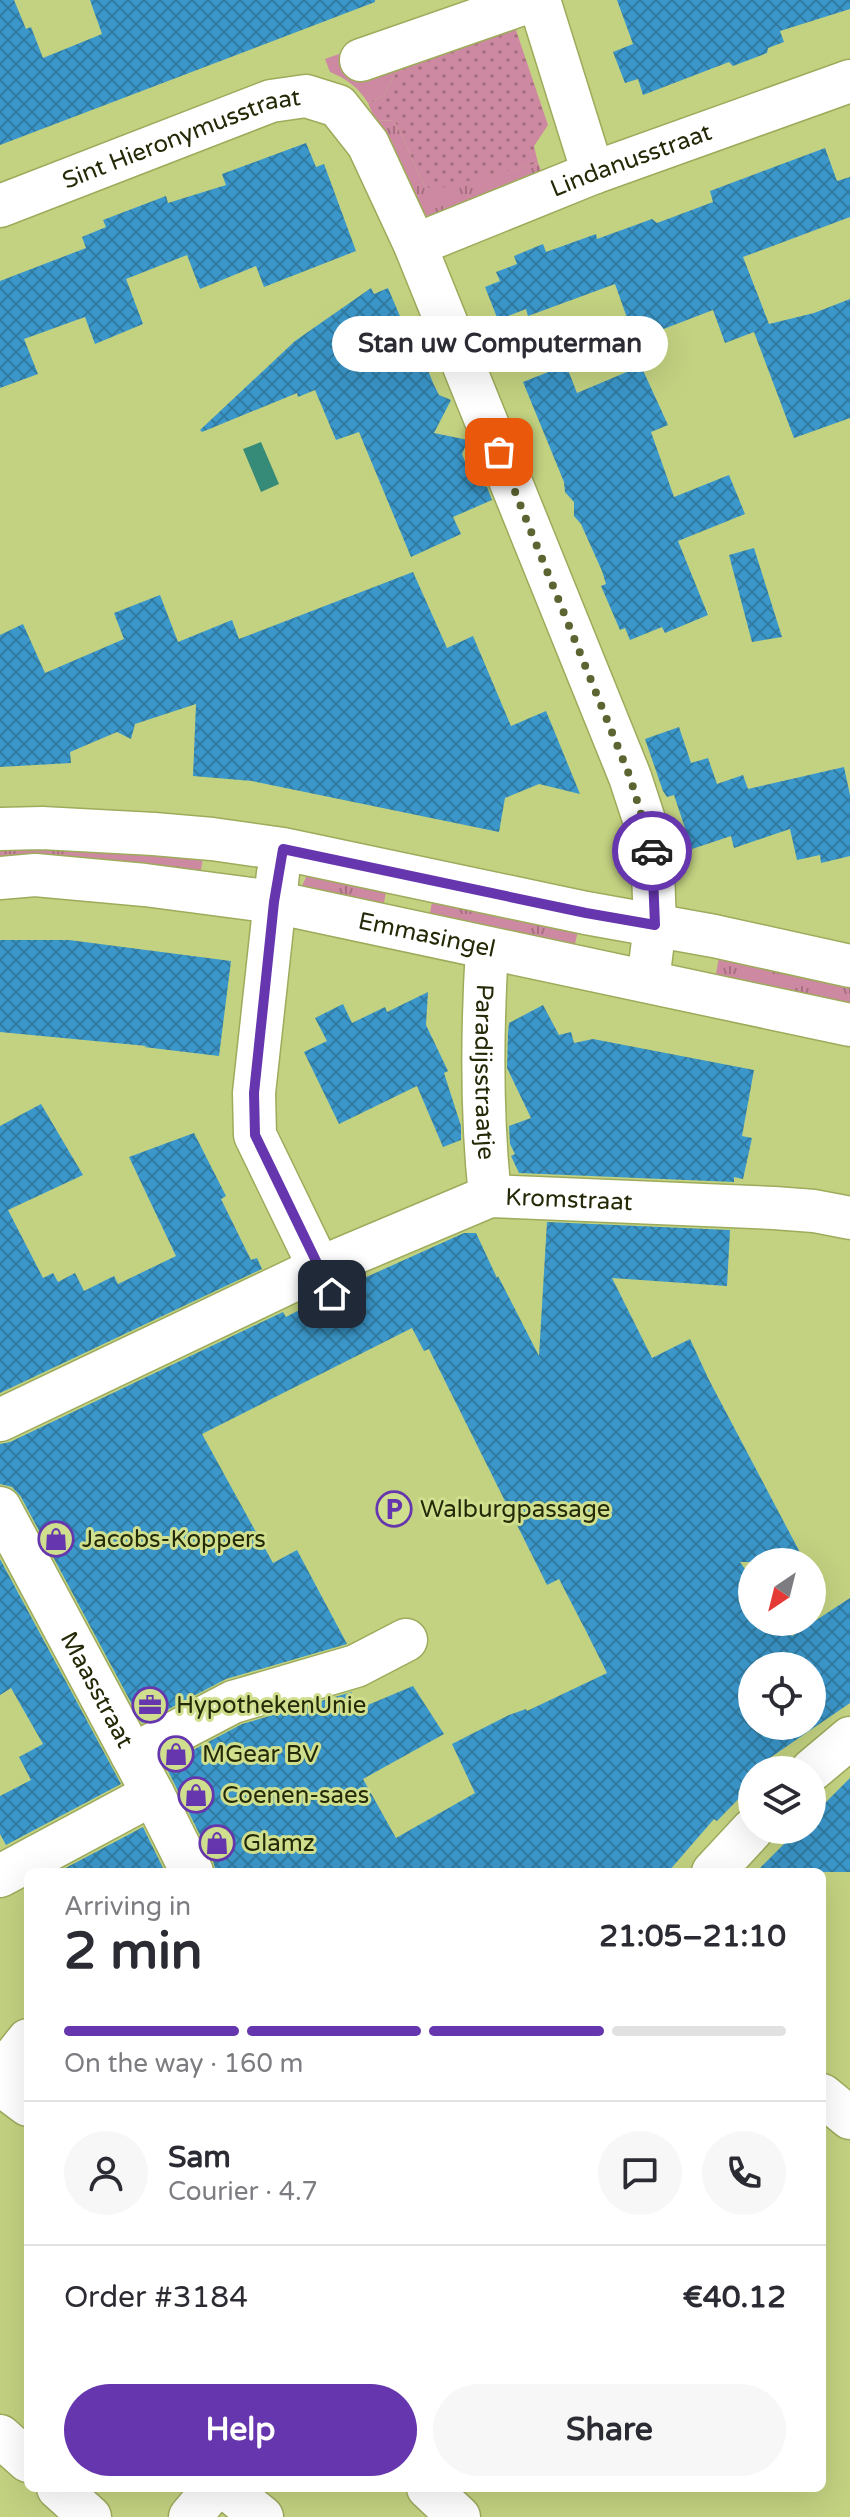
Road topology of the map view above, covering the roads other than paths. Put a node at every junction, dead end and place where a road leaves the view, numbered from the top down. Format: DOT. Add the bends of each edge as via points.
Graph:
graph roads {
  1 [pos="537,0"];
  2 [pos="361,60"];
  3 [pos="850,81"];
  4 [pos="593,173"];
  5 [pos="0,206"];
  6 [pos="415,245"];
  7 [pos="0,829"];
  8 [pos="283,849"];
  9 [pos="0,878"];
  10 [pos="274,902"];
  11 [pos="655,925"];
  12 [pos="487,948"];
  13 [pos="850,966"];
  14 [pos="648,981"];
  15 [pos="850,1025"];
  16 [pos="490,1196"];
  17 [pos="850,1218"];
  18 [pos="325,1281"];
  19 [pos="0,1420"];
  20 [pos="0,1508"];
  21 [pos="406,1640"];
  22 [pos="850,1738"];
  23 [pos="132,1755"];
  24 [pos="826,1758"];
  25 [pos="153,1794"];
  26 [pos="739,1844"];
  27 [pos="190,1868"];
  28 [pos="717,1868"];
  29 [pos="0,1876"];
  30 [pos="24,2045"];
  31 [pos="0,2075"];
  32 [pos="0,2084"];
  33 [pos="826,2098"];
  34 [pos="24,2102"];
  35 [pos="850,2118"];
  36 [pos="62,2492"];
  37 [pos="211,2492"];
  38 [pos="231,2492"];
  39 [pos="432,2492"];
  40 [pos="90,2517"];
  41 [pos="190,2517"];
  42 [pos="262,2517"];
  43 [pos="459,2517"];
  1 -- 2 [label="street"];
  1 -- 4 [label="street"];
  3 -- 4 [label="street, Lindanusstraat"];
  4 -- 6 [label="street, Lindanusstraat"];
  5 -- 6 [label="street, Sint Hieronymusstraat" via="271,101 306,96 338,106 368,144"];
  6 -- 11 [label="street, Sint Hieronymusstraat" via="630,777 652,844"];
  7 -- 8 [label="street" via="154,834"];
  8 -- 10 [label="street"];
  8 -- 11 [label="street"];
  9 -- 10 [label="street, Emmasingel" via="35,875"];
  10 -- 12 [label="street, Emmasingel"];
  10 -- 18 [label="street" via="254,1093 255,1135"];
  11 -- 13 [label="street"];
  11 -- 14 [label="street, Sint Hieronymusstraat"];
  12 -- 14 [label="street, Emmasingel"];
  12 -- 16 [label="street, Paradijsstraatje" via="482,1038"];
  14 -- 15 [label="street, Emmasingel"];
  16 -- 17 [label="street, Kromstraat" via="787,1209"];
  16 -- 18 [label="street, Kromstraat"];
  18 -- 19 [label="street, Kromstraat"];
  20 -- 23 [label="street, Maasstraat"];
  21 -- 23 [label="street" via="356,1666 233,1702"];
  22 -- 24 [label="street"];
  23 -- 25 [label="street, Maasstraat"];
  25 -- 27 [label="street, Maasstraat"];
  25 -- 29 [label="street"];
  26 -- 28 [label="street"];
  30 -- 31 [label="street"];
  32 -- 34 [label="street"];
  33 -- 35 [label="street"];
  36 -- 40 [label="street"];
  37 -- 41 [label="street"];
  38 -- 42 [label="street"];
  39 -- 43 [label="street"];
}
